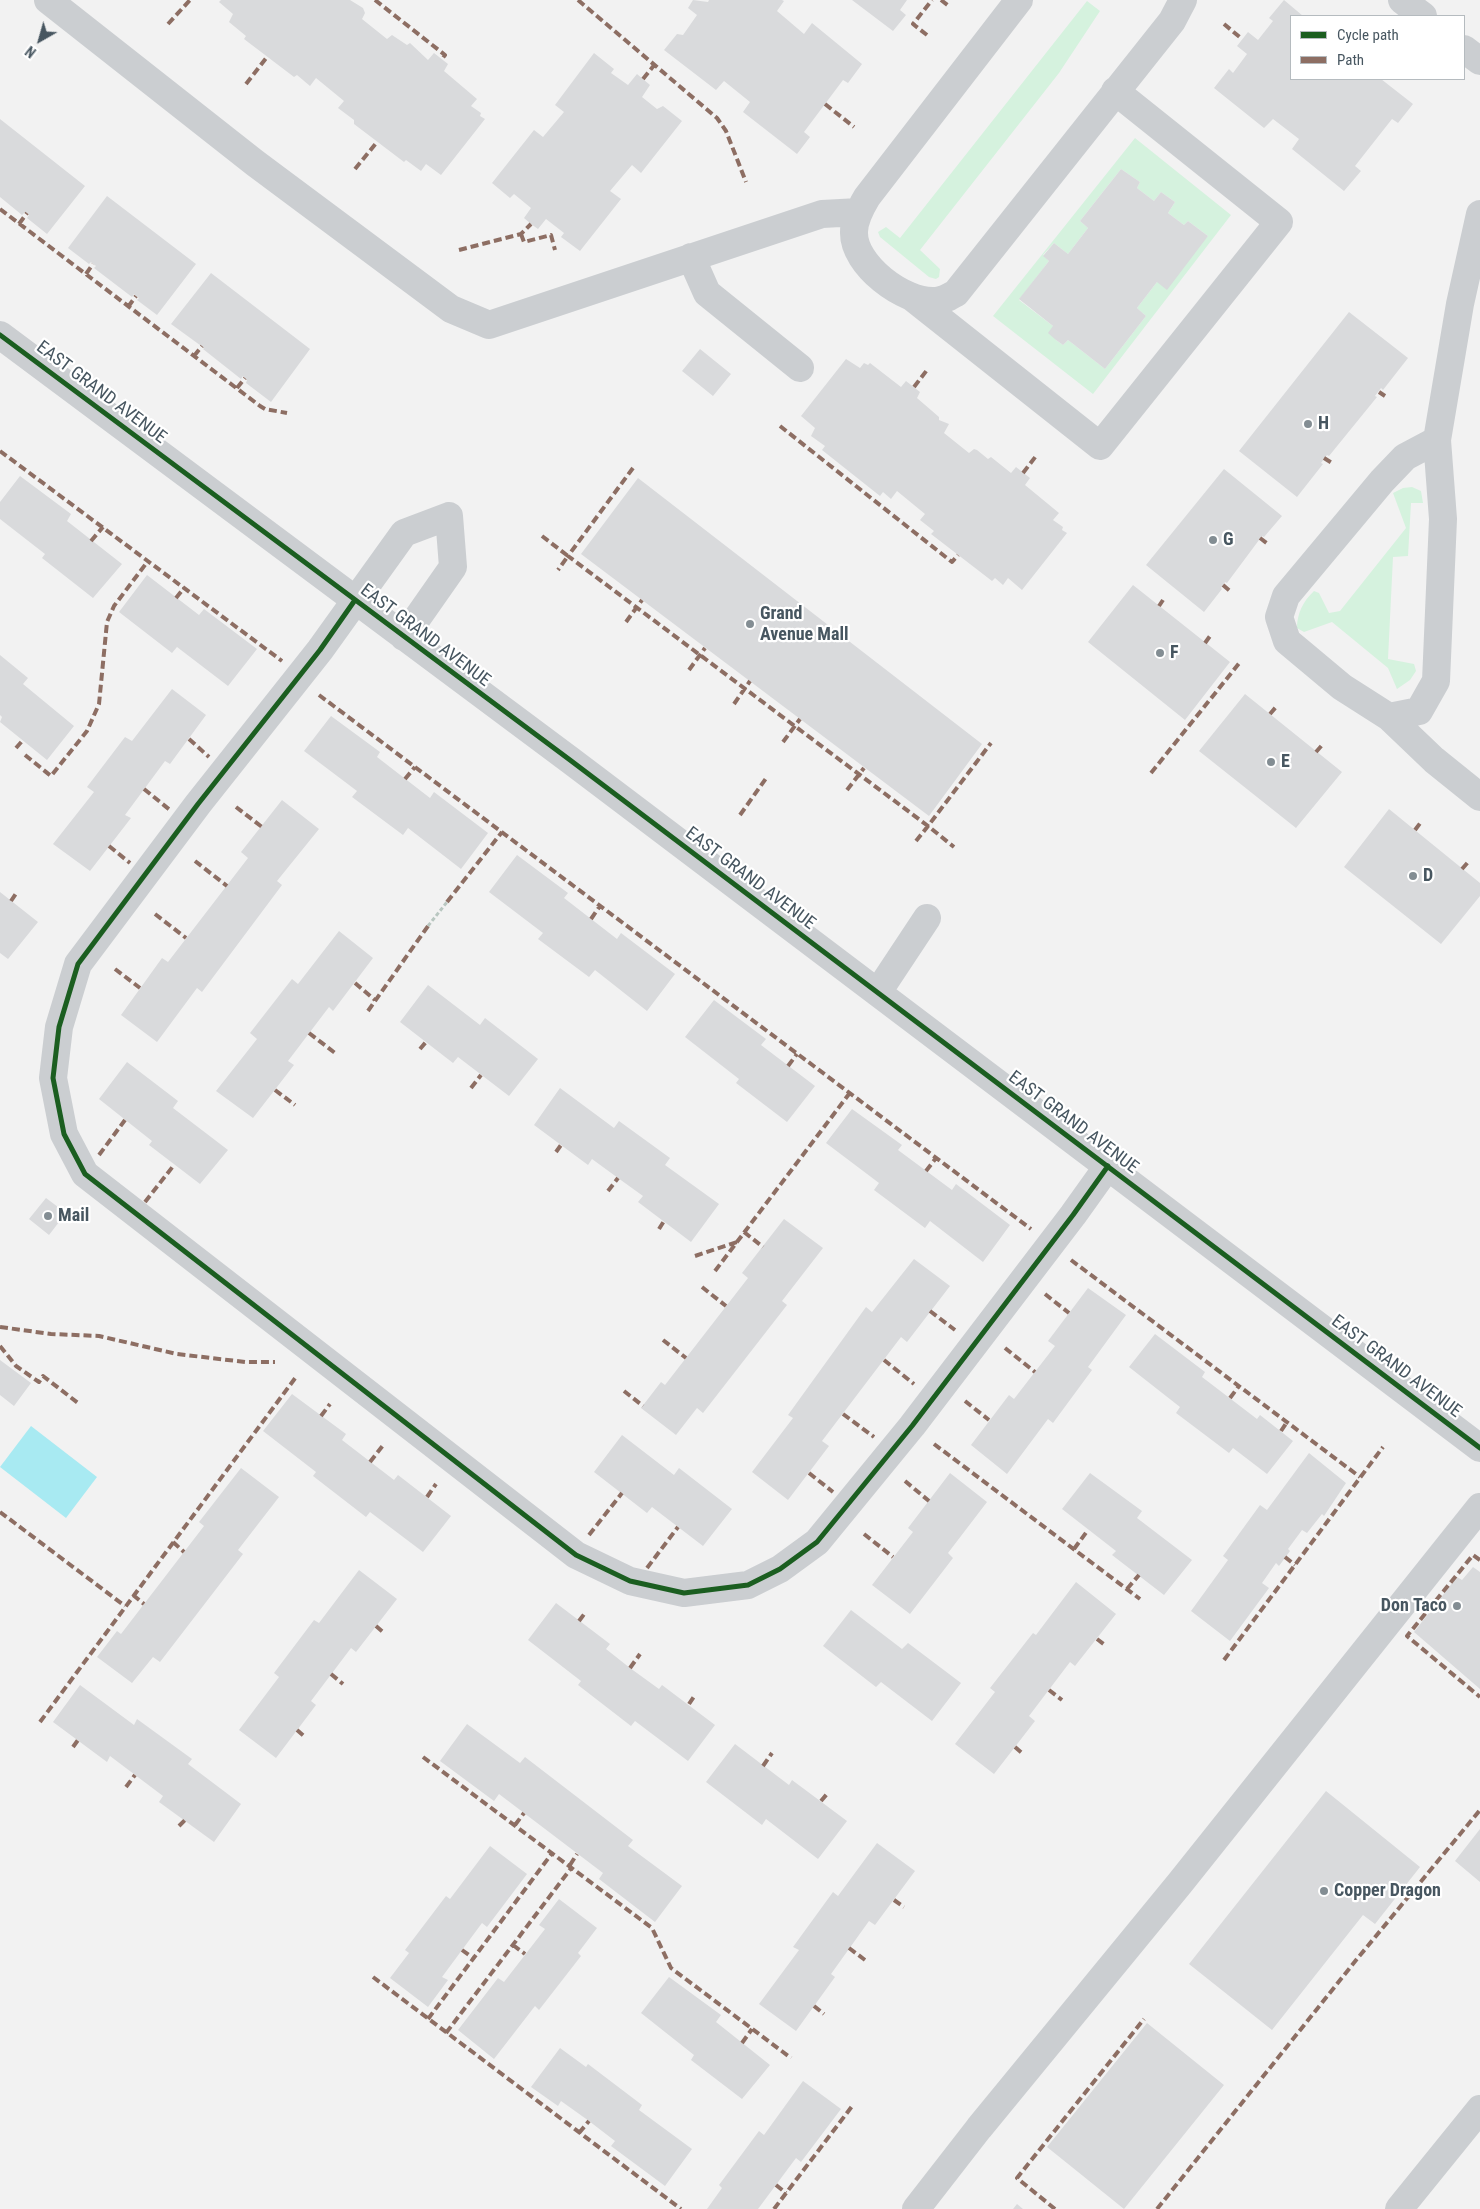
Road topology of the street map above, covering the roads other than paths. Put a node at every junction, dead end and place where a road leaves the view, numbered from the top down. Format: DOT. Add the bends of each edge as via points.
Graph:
graph roads {
  1 [pos="48,0"];
  2 [pos="1020,0"];
  3 [pos="1183,0"];
  4 [pos="1402,0"];
  5 [pos="1422,15"];
  6 [pos="1465,50"];
  7 [pos="1480,61"];
  8 [pos="1115,91"];
  9 [pos="859,212"];
  10 [pos="1480,214"];
  11 [pos="691,257"];
  12 [pos="912,298"];
  13 [pos="0,335"];
  14 [pos="800,368"];
  15 [pos="1437,440"];
  16 [pos="354,600"];
  17 [pos="404,637"];
  18 [pos="1389,718"];
  19 [pos="1480,797"];
  20 [pos="927,918"];
  21 [pos="878,992"];
  22 [pos="1108,1166"];
  23 [pos="1480,1448"];
  24 [pos="1480,1507"];
  25 [pos="1480,2109"];
  26 [pos="916,2209"];
  27 [pos="1399,2209"];
  1 -- 11 [label="street" via="255,163 451,310 489,325"];
  2 -- 9 [label="street" via="867,197"];
  3 -- 8 [label="street" via="1172,21"];
  4 -- 5 [label="street"];
  6 -- 7 [label="street"];
  8 -- 12 [label="street" via="956,293 934,301"];
  8 -- 12 [label="street" via="1280,222 1100,446"];
  9 -- 11 [label="street" via="822,214"];
  9 -- 12 [label="street" via="854,233 859,255 883,281"];
  10 -- 15 [label="street" via="1460,304"];
  11 -- 14 [label="street" via="707,293"];
  13 -- 16 [label="street, EAST GRAND AVENUE"];
  15 -- 18 [label="street" via="1443,519 1436,681 1419,711"];
  15 -- 18 [label="street" via="1405,457 1382,481 1286,596 1279,617 1287,641 1342,687"];
  16 -- 17 [label="street, EAST GRAND AVENUE"];
  16 -- 17 [label="street" via="404,534 449,516 453,567"];
  16 -- 22 [label="street" via="320,650 198,804 78,964 59,1027 53,1078 64,1134 85,1174 576,1555 630,1581 684,1593 748,1584 780,1569 817,1542 905,1434"];
  17 -- 21 [label="street, EAST GRAND AVENUE"];
  18 -- 19 [label="street"];
  20 -- 21 [label="street"];
  21 -- 22 [label="street, EAST GRAND AVENUE"];
  22 -- 23 [label="street, EAST GRAND AVENUE"];
  24 -- 26 [label="street"];
  25 -- 27 [label="street"];
}
